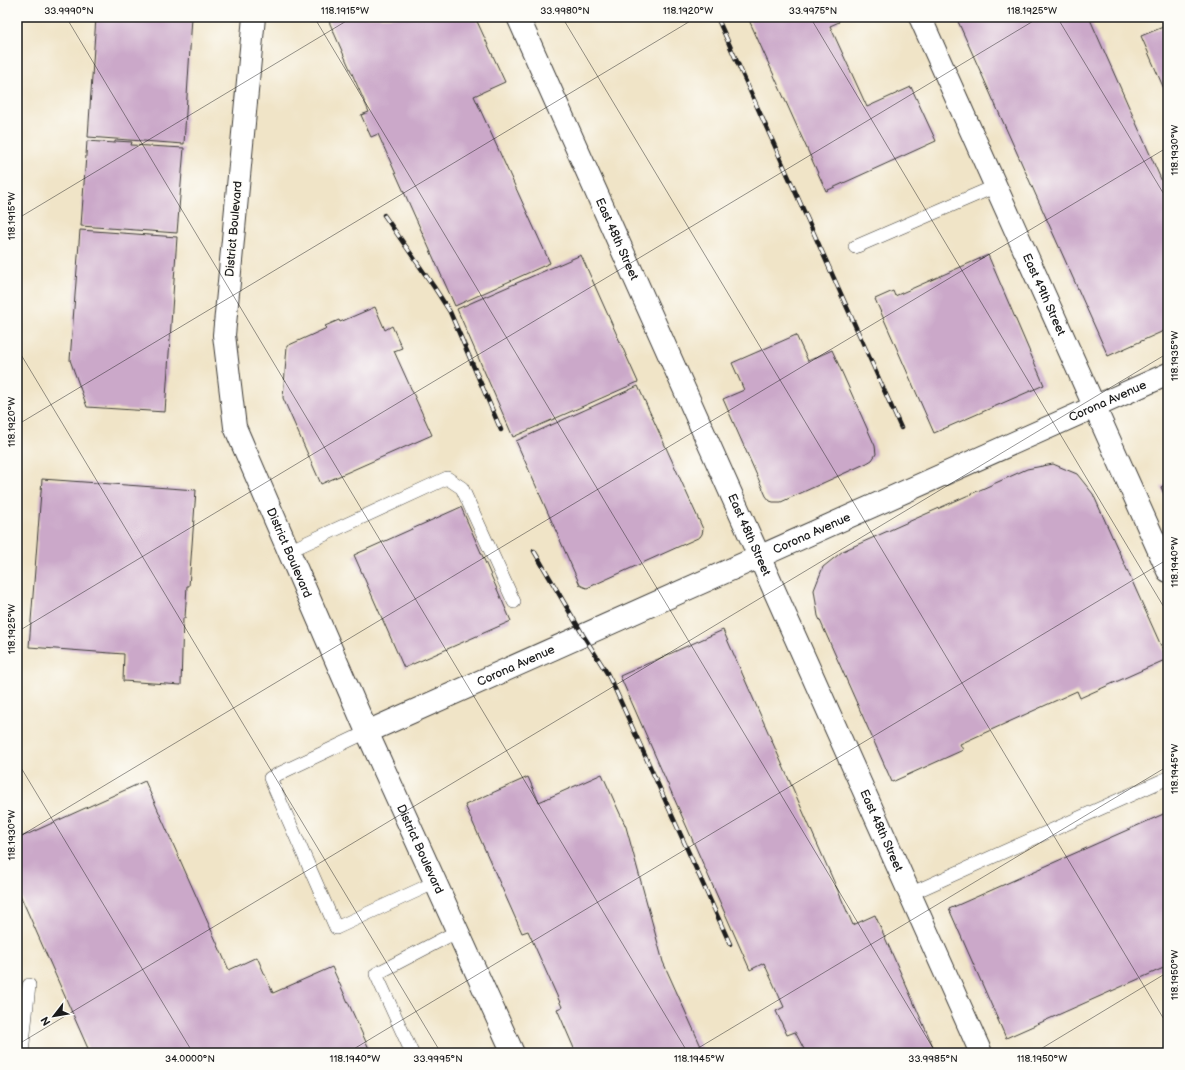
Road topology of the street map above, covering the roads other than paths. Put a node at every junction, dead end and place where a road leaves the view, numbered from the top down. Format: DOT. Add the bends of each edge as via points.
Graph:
graph roads {
  1 [pos="254,17"];
  2 [pos="518,17"];
  3 [pos="920,17"];
  4 [pos="996,186"];
  5 [pos="855,247"];
  6 [pos="1168,374"];
  7 [pos="1094,407"];
  8 [pos="289,550"];
  9 [pos="759,557"];
  10 [pos="1168,571"];
  11 [pos="514,602"];
  12 [pos="367,732"];
  13 [pos="1168,778"];
  14 [pos="436,882"];
  15 [pos="910,894"];
  16 [pos="458,931"];
  17 [pos="29,985"];
  18 [pos="22,1053"];
  19 [pos="412,1053"];
  20 [pos="513,1053"];
  21 [pos="981,1053"];
  1 -- 8 [label="street, District Boulevard" via="224,335 236,427"];
  2 -- 9 [label="street, East 48th Street"];
  3 -- 4 [label="street, East 49th Street"];
  4 -- 5 [label="lane"];
  4 -- 7 [label="street, East 49th Street"];
  6 -- 7 [label="street, Corona Avenue"];
  7 -- 9 [label="street, Corona Avenue"];
  7 -- 10 [label="street, East 49th Street"];
  8 -- 11 [label="lane" via="447,478 462,488"];
  8 -- 12 [label="street, District Boulevard"];
  9 -- 12 [label="street, Corona Avenue"];
  9 -- 15 [label="street, East 48th Street"];
  12 -- 14 [label="street, District Boulevard"];
  12 -- 14 [label="lane" via="270,778 336,928"];
  13 -- 15 [label="lane"];
  14 -- 16 [label="street, District Boulevard"];
  15 -- 21 [label="street, East 48th Street"];
  16 -- 19 [label="lane" via="376,974"];
  16 -- 20 [label="street, District Boulevard"];
  17 -- 18 [label="lane"];
}
